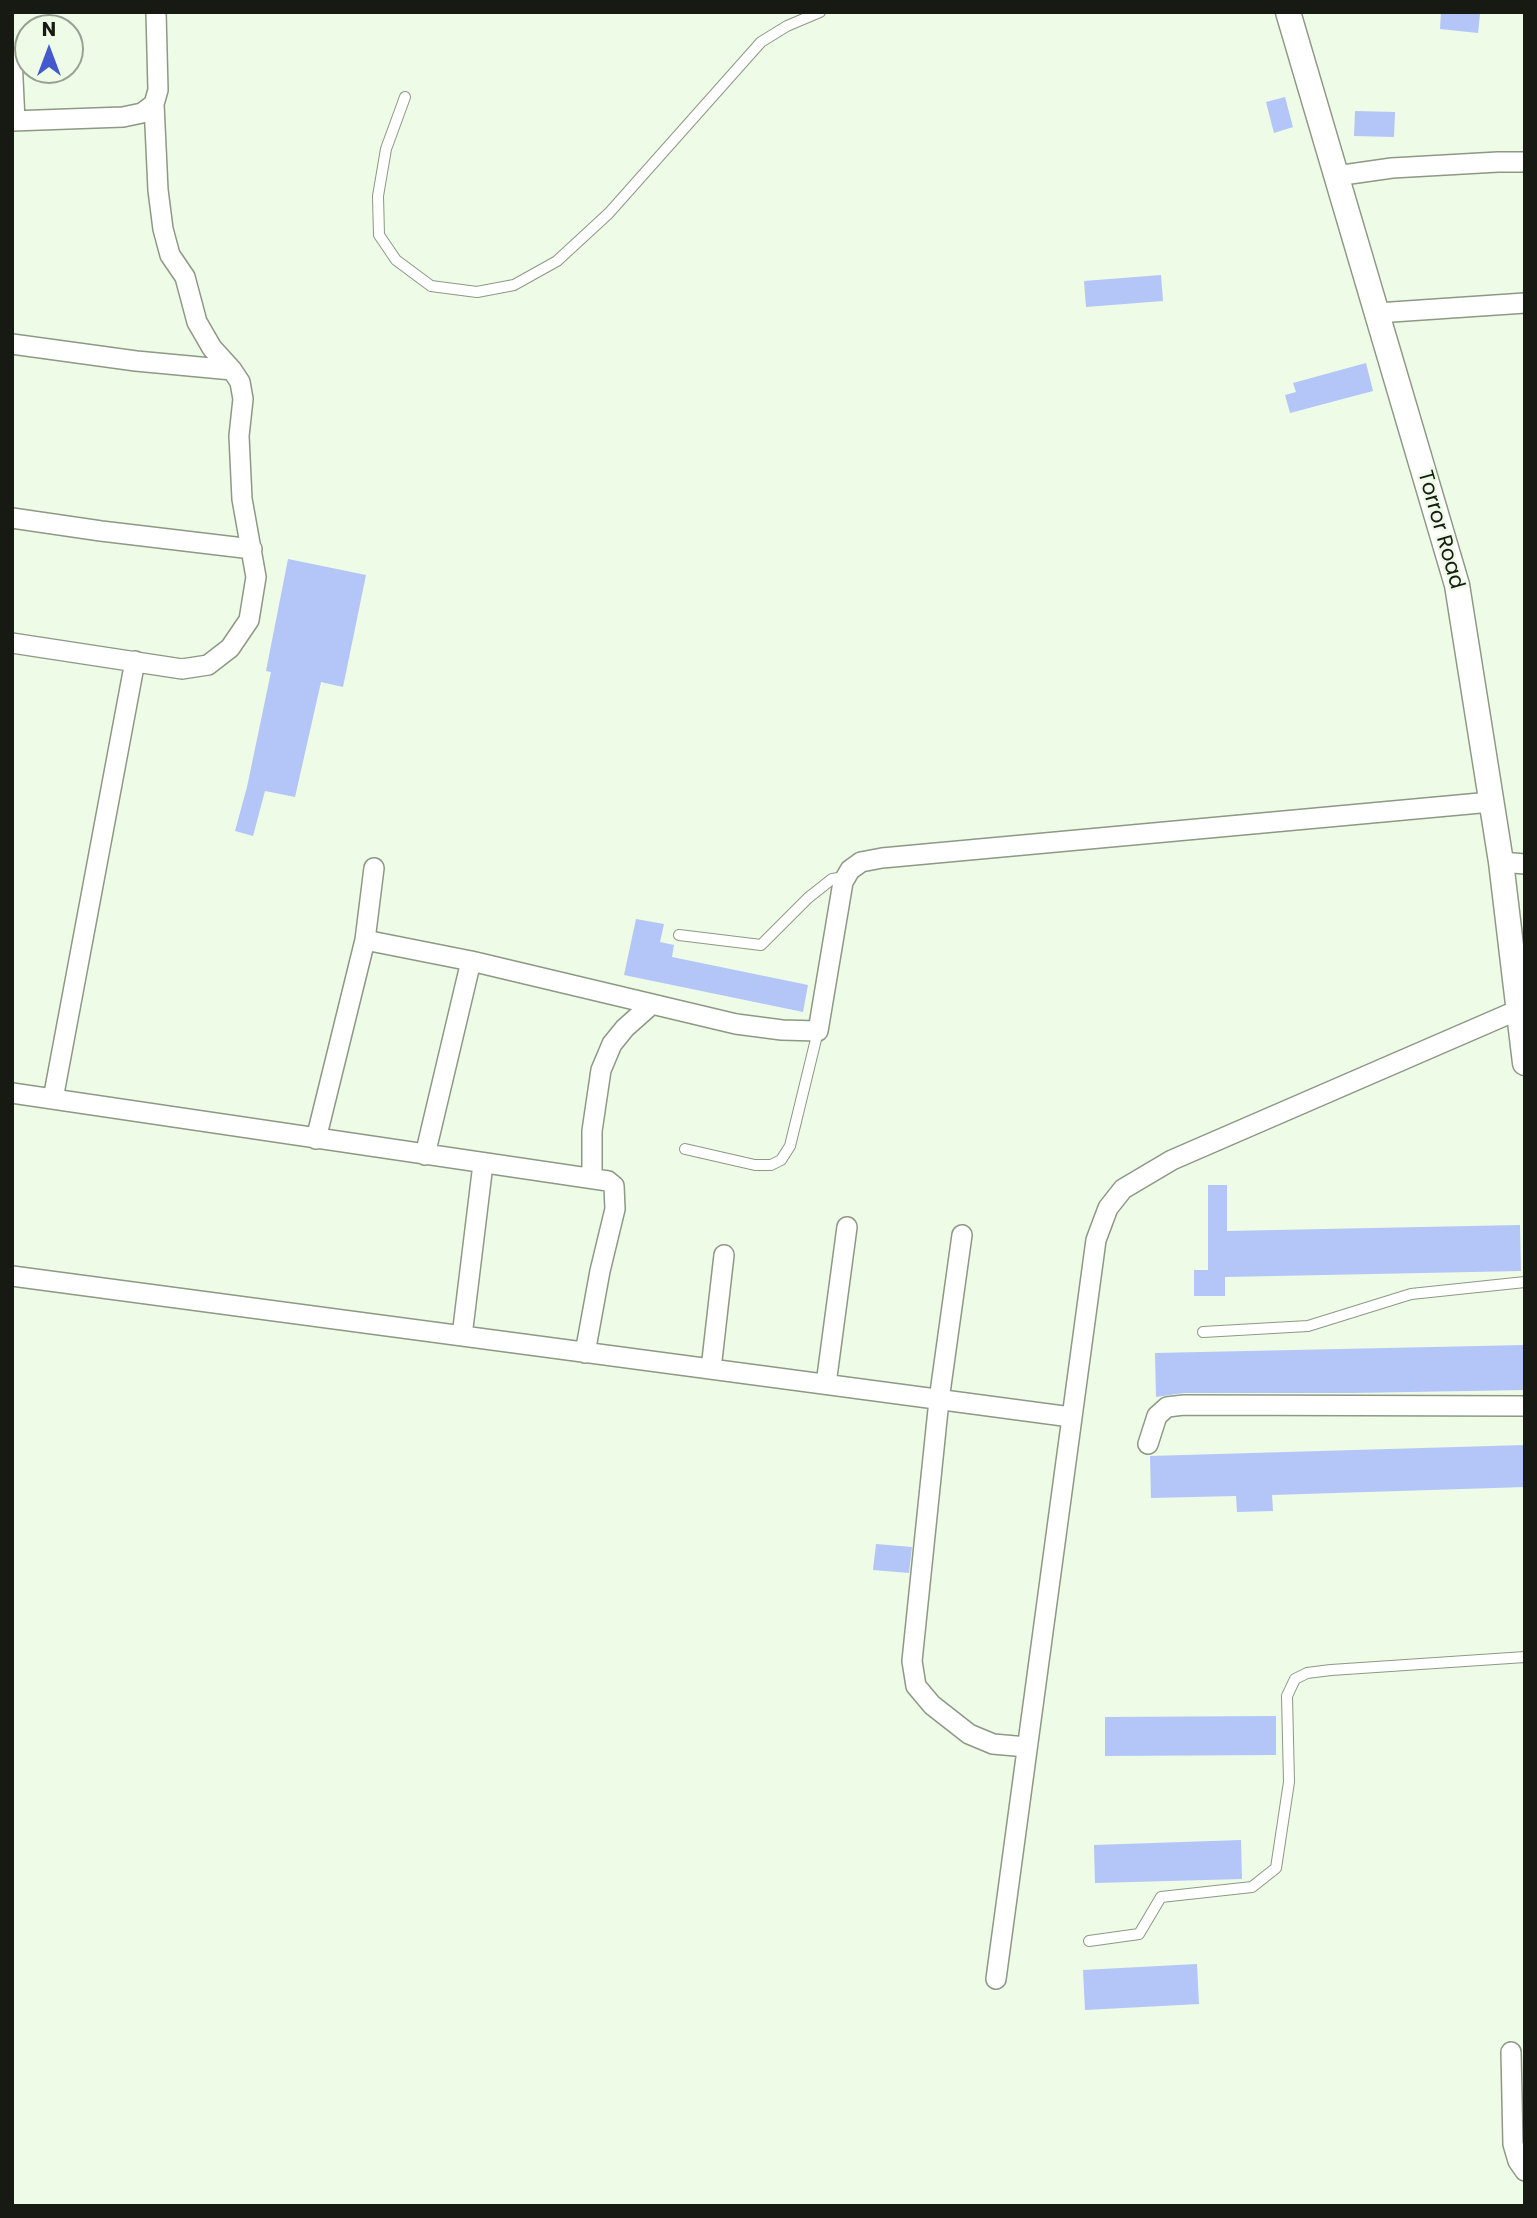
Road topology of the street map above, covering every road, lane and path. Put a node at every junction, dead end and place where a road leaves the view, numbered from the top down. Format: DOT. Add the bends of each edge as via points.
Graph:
graph roads {
  1 [pos="156,12"];
  2 [pos="820,12"];
  3 [pos="1288,12"];
  4 [pos="12,58"];
  5 [pos="405,97"];
  6 [pos="154,104"];
  7 [pos="13,121"];
  8 [pos="1525,162"];
  9 [pos="1336,176"];
  10 [pos="1525,303"];
  11 [pos="1377,313"];
  12 [pos="12,344"];
  13 [pos="232,370"];
  14 [pos="12,518"];
  15 [pos="252,549"];
  16 [pos="12,643"];
  17 [pos="135,661"];
  18 [pos="1491,802"];
  19 [pos="1513,863"];
  20 [pos="374,869"];
  21 [pos="846,877"];
  22 [pos="679,935"];
  23 [pos="365,940"];
  24 [pos="471,961"];
  25 [pos="652,1004"];
  26 [pos="1518,1010"];
  27 [pos="818,1031"];
  28 [pos="1525,1063"];
  29 [pos="12,1093"];
  30 [pos="53,1099"];
  31 [pos="316,1139"];
  32 [pos="685,1149"];
  33 [pos="425,1155"];
  34 [pos="483,1164"];
  35 [pos="592,1177"];
  36 [pos="847,1227"];
  37 [pos="962,1235"];
  38 [pos="724,1255"];
  39 [pos="12,1276"];
  40 [pos="1525,1282"];
  41 [pos="1203,1332"];
  42 [pos="462,1336"];
  43 [pos="585,1353"];
  44 [pos="711,1369"];
  45 [pos="826,1384"];
  46 [pos="939,1400"];
  47 [pos="1525,1406"];
  48 [pos="1072,1417"];
  49 [pos="1148,1444"];
  50 [pos="1525,1657"];
  51 [pos="1027,1747"];
  52 [pos="1089,1941"];
  53 [pos="996,1979"];
  54 [pos="1511,2052"];
  55 [pos="1525,2171"];
  1 -- 6 [label="street" via="158,90"];
  2 -- 5 [label="lane" via="761,42 609,214 557,261 514,285 477,292 431,286 396,260 379,235 378,196 386,149"];
  3 -- 9 [label="street, Torror Road"];
  4 -- 7 [label="street"];
  6 -- 7 [label="street" via="142,113 123,117"];
  6 -- 13 [label="street" via="163,229 170,255 185,277 197,322"];
  8 -- 9 [label="street" via="1392,168"];
  9 -- 11 [label="street, Torror Road"];
  10 -- 11 [label="street"];
  11 -- 18 [label="street, Torror Road" via="1457,586"];
  12 -- 13 [label="street"];
  13 -- 15 [label="street" via="243,399 239,436 242,499"];
  14 -- 15 [label="street"];
  15 -- 17 [label="street" via="256,577 249,620 230,648 208,665 182,669"];
  16 -- 17 [label="street"];
  17 -- 30 [label="street"];
  18 -- 19 [label="street, Torror Road"];
  18 -- 21 [label="street" via="881,858 861,862"];
  19 -- 26 [label="street, Torror Road"];
  20 -- 23 [label="street"];
  21 -- 22 [label="lane" via="832,879 808,898 761,945"];
  21 -- 27 [label="street"];
  23 -- 24 [label="street"];
  23 -- 31 [label="street"];
  24 -- 25 [label="street"];
  24 -- 33 [label="street"];
  25 -- 27 [label="street" via="736,1024"];
  25 -- 35 [label="street" via="612,1044 601,1070 592,1131"];
  26 -- 28 [label="street, Torror Road"];
  26 -- 48 [label="street" via="1172,1160 1123,1189 1108,1208 1096,1240"];
  27 -- 32 [label="lane" via="790,1146 781,1160 755,1165"];
  29 -- 30 [label="street"];
  30 -- 31 [label="street"];
  31 -- 33 [label="street"];
  33 -- 34 [label="street"];
  34 -- 35 [label="street"];
  34 -- 42 [label="street"];
  35 -- 43 [label="street" via="608,1181 616,1195"];
  36 -- 45 [label="street"];
  37 -- 46 [label="street"];
  38 -- 44 [label="street"];
  39 -- 42 [label="street"];
  40 -- 41 [label="lane" via="1411,1294 1308,1325"];
  42 -- 43 [label="street"];
  43 -- 44 [label="street"];
  44 -- 45 [label="street"];
  45 -- 46 [label="street"];
  46 -- 48 [label="street"];
  46 -- 51 [label="street" via="912,1661 916,1686 969,1734 993,1744"];
  47 -- 49 [label="street" via="1184,1405 1167,1407 1157,1416"];
  48 -- 51 [label="street"];
  50 -- 52 [label="lane" via="1331,1670 1294,1679 1287,1696 1289,1782 1276,1868 1252,1887 1161,1897 1139,1934"];
  51 -- 53 [label="street"];
  54 -- 55 [label="street" via="1513,2144"];
}
